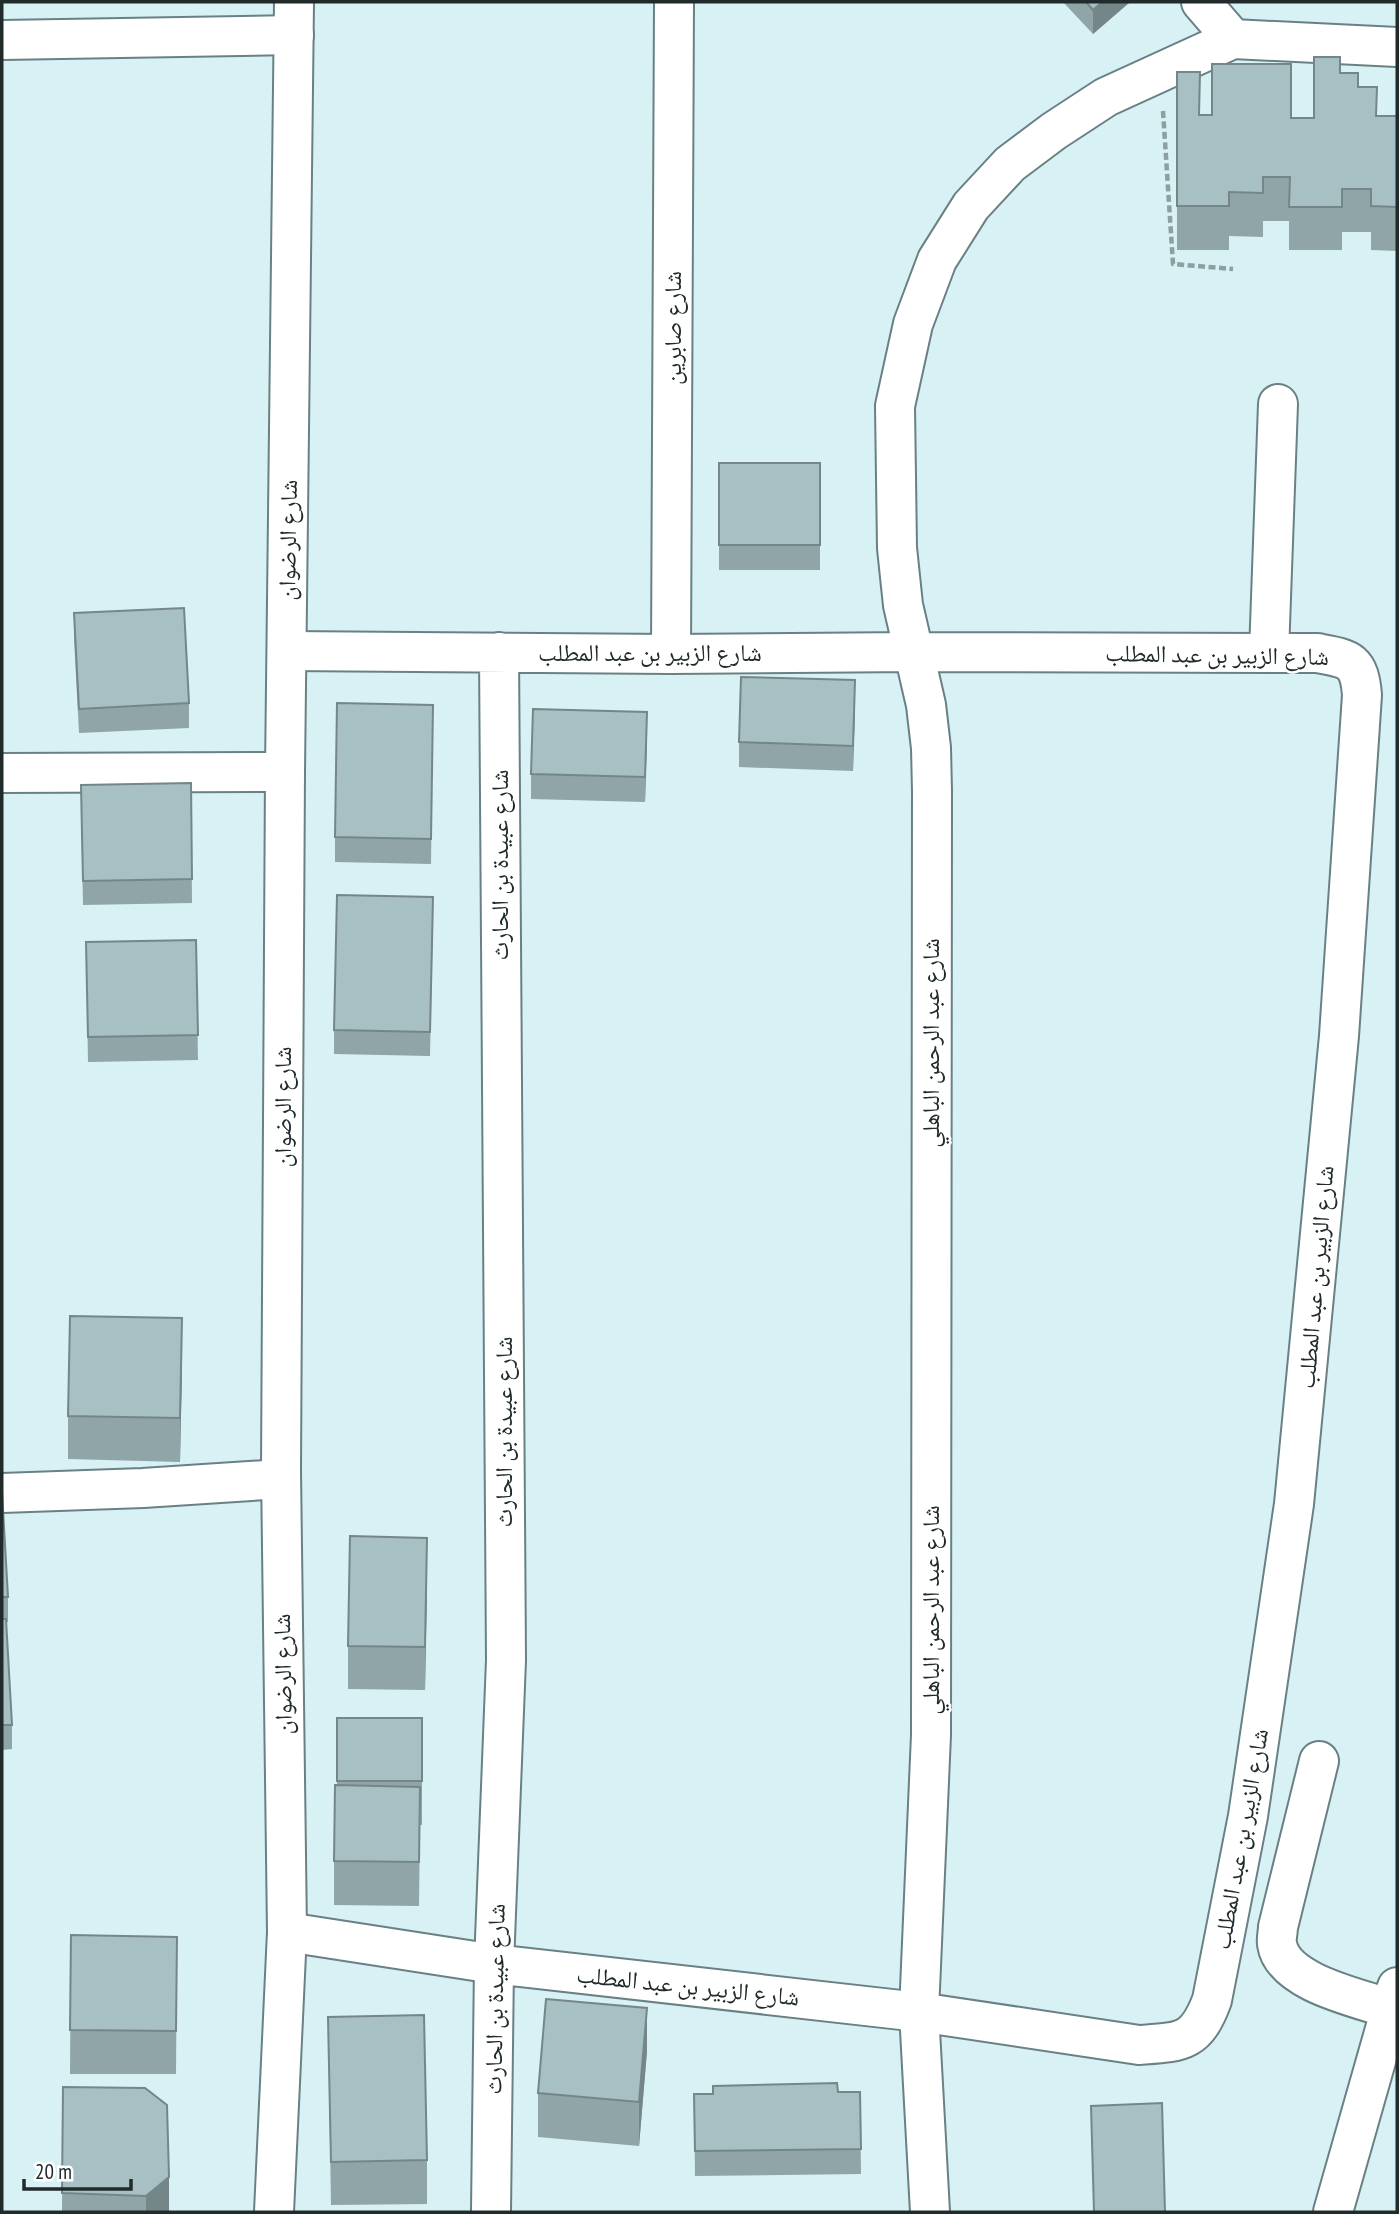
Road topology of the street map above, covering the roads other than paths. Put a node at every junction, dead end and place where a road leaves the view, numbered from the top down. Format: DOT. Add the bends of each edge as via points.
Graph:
graph roads {
  1 [pos="674,2"];
  2 [pos="1201,2"];
  3 [pos="294,18"];
  4 [pos="1233,39"];
  5 [pos="2,40"];
  6 [pos="1397,47"];
  7 [pos="1278,404"];
  8 [pos="287,652"];
  9 [pos="499,652"];
  10 [pos="912,652"];
  11 [pos="1269,653"];
  12 [pos="671,654"];
  13 [pos="285,772"];
  14 [pos="2,773"];
  15 [pos="281,1479"];
  16 [pos="2,1493"];
  17 [pos="1319,1761"];
  18 [pos="287,1932"];
  19 [pos="494,1964"];
  20 [pos="1394,1998"];
  21 [pos="919,2012"];
  22 [pos="274,2212"];
  23 [pos="491,2212"];
  24 [pos="930,2212"];
  25 [pos="1333,2212"];
  1 -- 12 [label="street, شارع صابرين"];
  2 -- 4 [label="street"];
  3 -- 5 [label="street"];
  3 -- 8 [label="street, شارع الرضوان"];
  4 -- 6 [label="street"];
  4 -- 10 [label="street, شارع عبد الرحمن الباهلي" via="1106,97 1054,131 1010,164 971,206 937,260 914,324 895,406 897,548"];
  7 -- 11 [label="street"];
  8 -- 9 [label="street, شارع الزبير بن عبد المطلب"];
  8 -- 13 [label="street, شارع الرضوان"];
  9 -- 12 [label="street, شارع الزبير بن عبد المطلب"];
  9 -- 19 [label="street, شارع عبيدة بن الحارث" via="506,1660"];
  10 -- 11 [label="street, شارع الزبير بن عبد المطلب"];
  10 -- 12 [label="street, شارع الزبير بن عبد المطلب"];
  10 -- 21 [label="street, شارع عبد الرحمن الباهلي" via="926,705 932,791 931,1735"];
  11 -- 21 [label="street, شارع الزبير بن عبد المطلب" via="1317,653 1349,660 1357,668 1362,695 1339,1035 1294,1504 1248,1816 1212,2000 1201,2026 1187,2038 1165,2044 1139,2045"];
  13 -- 14 [label="street"];
  13 -- 15 [label="street, شارع الرضوان"];
  15 -- 16 [label="street"];
  15 -- 18 [label="street, شارع الرضوان"];
  17 -- 20 [label="street" via="1276,1944 1294,1971 1308,1981"];
  18 -- 19 [label="street, شارع الزبير بن عبد المطلب"];
  18 -- 22 [label="street, شارع الرضوان"];
  19 -- 21 [label="street, شارع الزبير بن عبد المطلب"];
  19 -- 23 [label="street, شارع عبيدة بن الحارث"];
  20 -- 25 [label="street"];
  21 -- 24 [label="street, شارع عبد الرحمن الباهلي"];
}
